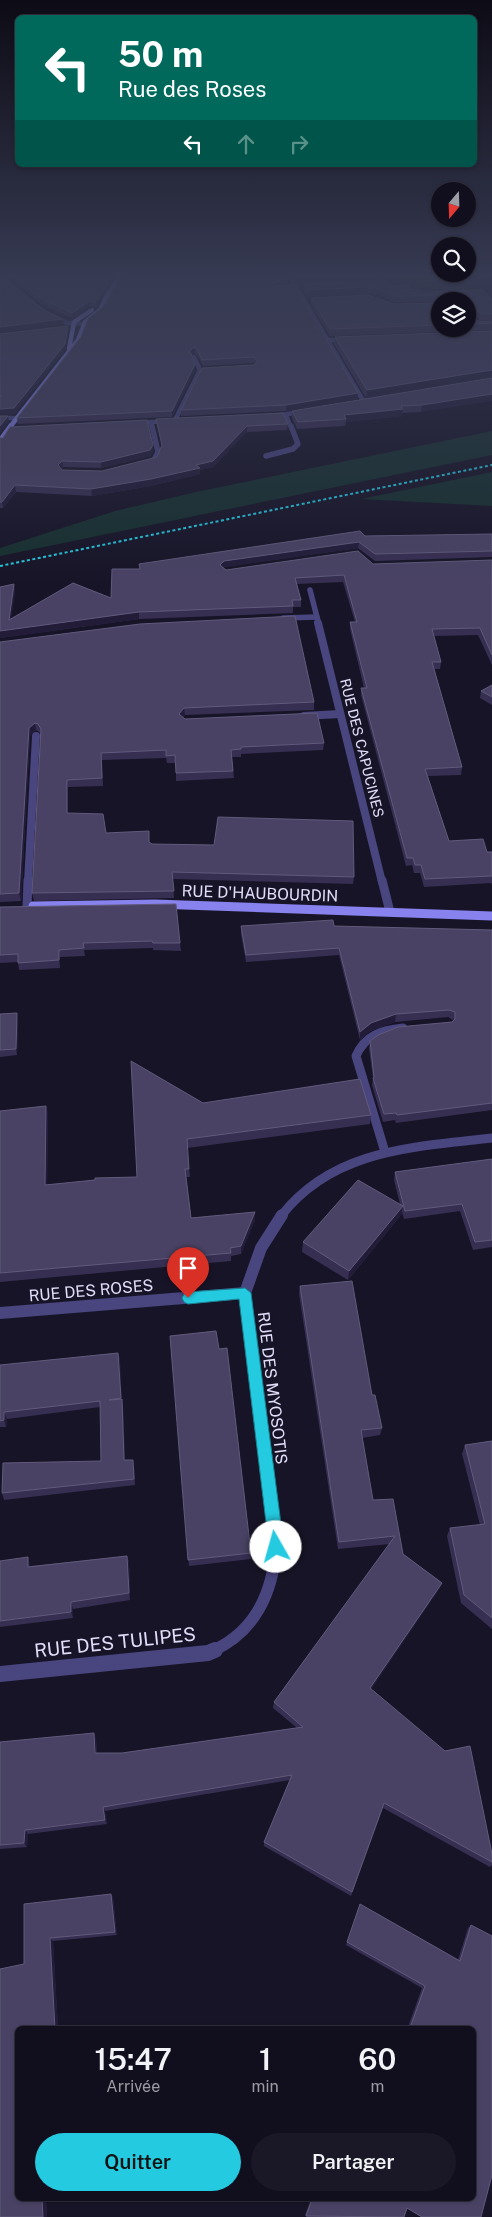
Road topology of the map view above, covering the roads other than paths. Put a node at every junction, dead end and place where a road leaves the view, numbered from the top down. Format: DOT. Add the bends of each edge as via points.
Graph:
graph roads {
  1 [pos="48,378"];
  2 [pos="196,378"];
  3 [pos="350,378"];
  4 [pos="374,400"];
  5 [pos="364,402"];
  6 [pos="355,404"];
  7 [pos="315,410"];
  8 [pos="286,415"];
  9 [pos="264,416"];
  10 [pos="0,418"];
  11 [pos="18,418"];
  12 [pos="175,420"];
  13 [pos="185,420"];
  14 [pos="151,422"];
  15 [pos="132,423"];
  16 [pos="9,429"];
  17 [pos="19,429"];
  18 [pos="0,441"];
  19 [pos="266,456"];
  20 [pos="140,464"];
  21 [pos="310,590"];
  22 [pos="317,617"];
  23 [pos="279,619"];
  24 [pos="340,714"];
  25 [pos="292,716"];
  26 [pos="36,736"];
  27 [pos="390,912"];
  28 [pos="492,916"];
  29 [pos="412,1027"];
  30 [pos="492,1138"];
  31 [pos="385,1152"];
  32 [pos="245,1293"];
  33 [pos="0,1313"];
  34 [pos="232,1641"];
  35 [pos="0,1674"];
  1 -- 11 [label="street"];
  2 -- 12 [label="street"];
  3 -- 5 [label="street"];
  4 -- 5 [label="street"];
  5 -- 6 [label="street"];
  7 -- 8 [label="street"];
  8 -- 9 [label="street"];
  8 -- 19 [label="street" via="298,444 293,449"];
  10 -- 11 [label="street"];
  11 -- 16 [label="street"];
  12 -- 13 [label="street"];
  12 -- 14 [label="street"];
  14 -- 15 [label="street"];
  14 -- 20 [label="street" via="157,457"];
  16 -- 17 [label="street"];
  16 -- 18 [label="street"];
  21 -- 22 [label="street, RUE DES CAPUCINES"];
  22 -- 23 [label="street"];
  22 -- 24 [label="street, RUE DES CAPUCINES"];
  24 -- 25 [label="street"];
  24 -- 27 [label="street, RUE DES CAPUCINES"];
  26 -- 27 [label="street, RUE D'HAUBOURDIN" via="22,907 146,904"];
  27 -- 28 [label="street, RUE D'HAUBOURDIN"];
  29 -- 31 [label="street" via="374,1034 358,1049 356,1056"];
  30 -- 31 [label="street, RUE DES MYOSOTIS"];
  31 -- 32 [label="street, RUE DES MYOSOTIS" via="333,1170 304,1192 273,1226 262,1244 252,1264"];
  32 -- 33 [label="street, RUE DES ROSES"];
  32 -- 34 [label="street, RUE DES MYOSOTIS" via="276,1567 260,1606"];
  34 -- 35 [label="street, RUE DES TULIPES" via="208,1653"];
}
